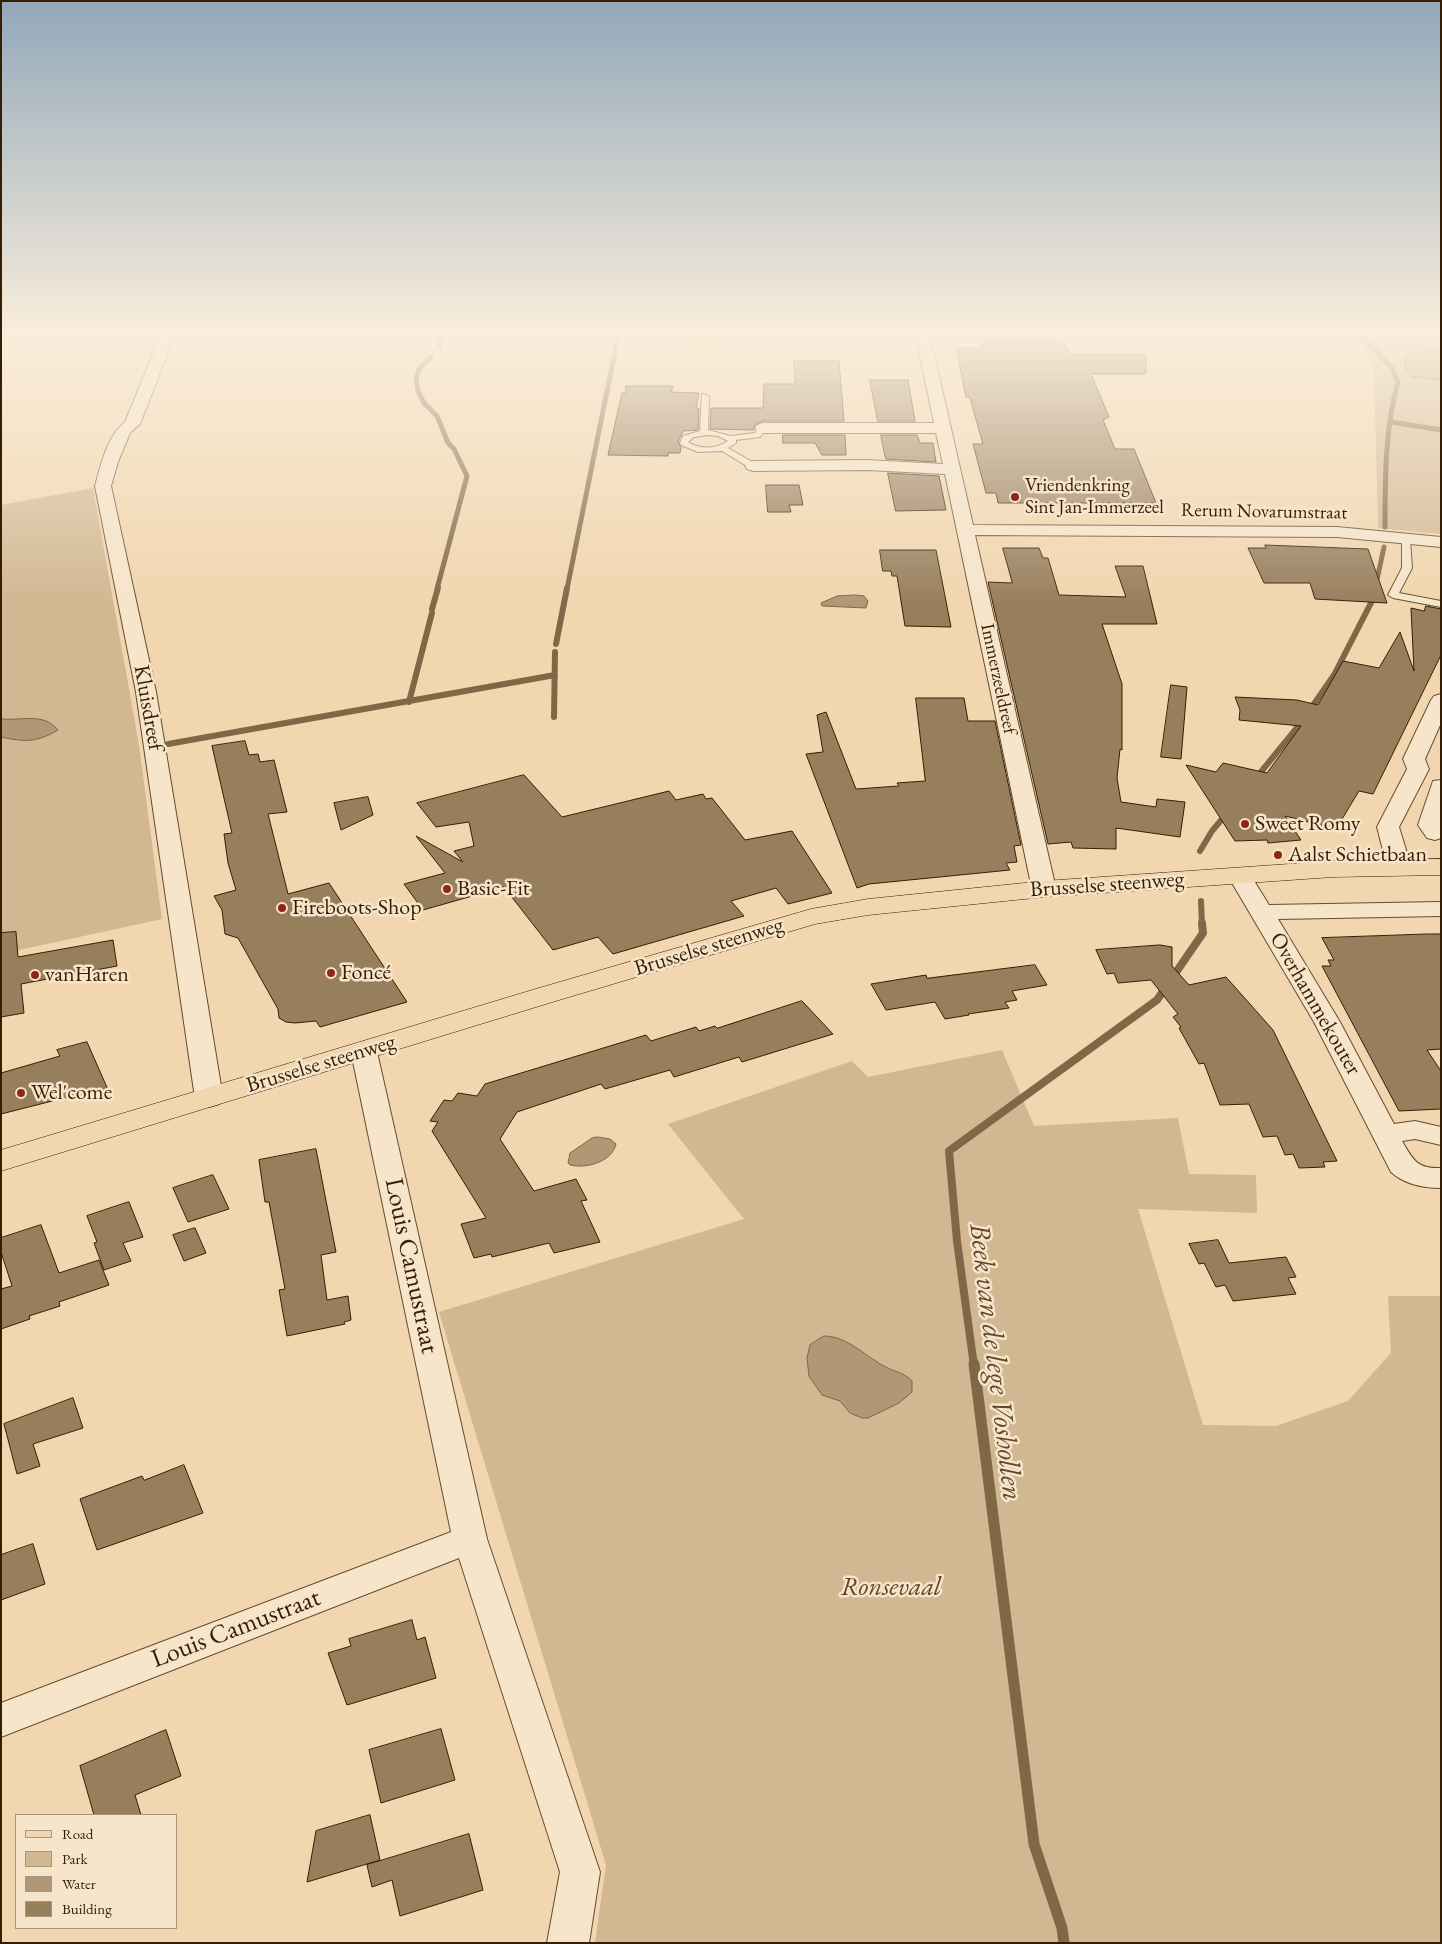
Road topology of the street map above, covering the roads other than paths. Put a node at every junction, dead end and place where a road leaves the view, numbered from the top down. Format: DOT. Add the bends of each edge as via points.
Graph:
graph roads {
  1 [pos="133,423"];
  2 [pos="704,423"];
  3 [pos="942,423"];
  4 [pos="763,428"];
  5 [pos="943,428"];
  6 [pos="704,432"];
  7 [pos="730,438"];
  8 [pos="724,448"];
  9 [pos="752,466"];
  10 [pos="952,469"];
  11 [pos="966,530"];
  12 [pos="1406,539"];
  13 [pos="1441,542"];
  14 [pos="1441,604"];
  15 [pos="1441,700"];
  16 [pos="1418,769"];
  17 [pos="1441,774"];
  18 [pos="1441,786"];
  19 [pos="1438,834"];
  20 [pos="1392,842"];
  21 [pos="1399,866"];
  22 [pos="1441,867"];
  23 [pos="1240,876"];
  24 [pos="1044,889"];
  25 [pos="1441,909"];
  26 [pos="1262,912"];
  27 [pos="364,1052"];
  28 [pos="209,1098"];
  29 [pos="1386,1134"];
  30 [pos="1441,1136"];
  31 [pos="1,1161"];
  32 [pos="1441,1178"];
  33 [pos="470,1539"];
  34 [pos="1,1720"];
  35 [pos="568,1943"];
  1 -- 28 [label="street, Kluisdreef" via="123,431 103,486 146,692"];
  2 -- 6 [label="lane"];
  3 -- 5 [label="street, Immerzeeldreef"];
  4 -- 5 [label="street"];
  4 -- 7 [label="lane" via="756,435"];
  5 -- 10 [label="street, Immerzeeldreef"];
  6 -- 7 [label="lane"];
  6 -- 8 [label="lane" via="686,438 684,443 702,450"];
  7 -- 8 [label="lane" via="733,441"];
  8 -- 9 [label="lane"];
  9 -- 10 [label="street" via="867,465"];
  10 -- 11 [label="street, Immerzeeldreef"];
  11 -- 12 [label="street, Rerum Novarumstraat" via="1337,532"];
  11 -- 24 [label="street, Immerzeeldreef"];
  12 -- 13 [label="street, Rerum Novarumstraat"];
  12 -- 14 [label="lane" via="1407,568 1393,595"];
  15 -- 16 [label="street" via="1414,759"];
  16 -- 17 [label="street"];
  16 -- 20 [label="street" via="1388,827"];
  18 -- 19 [label="street" via="1429,825"];
  19 -- 20 [label="street"];
  20 -- 21 [label="street"];
  21 -- 22 [label="main road, Brusselse steenweg"];
  21 -- 23 [label="main road, Brusselse steenweg"];
  23 -- 24 [label="main road, Brusselse steenweg"];
  23 -- 26 [label="street, Overhammekouter"];
  24 -- 27 [label="main road, Brusselse steenweg" via="868,906 811,917"];
  25 -- 26 [label="street"];
  26 -- 29 [label="street, Overhammekouter" via="1327,1022"];
  27 -- 28 [label="main road, Brusselse steenweg"];
  27 -- 33 [label="street, Louis Camustraat"];
  28 -- 31 [label="main road, Brusselse steenweg"];
  29 -- 30 [label="street" via="1415,1130"];
  29 -- 32 [label="street, Overhammekouter" via="1406,1170 1422,1177"];
  33 -- 34 [label="street, Louis Camustraat"];
  33 -- 35 [label="street, Louis Camustraat" via="580,1872"];
}
